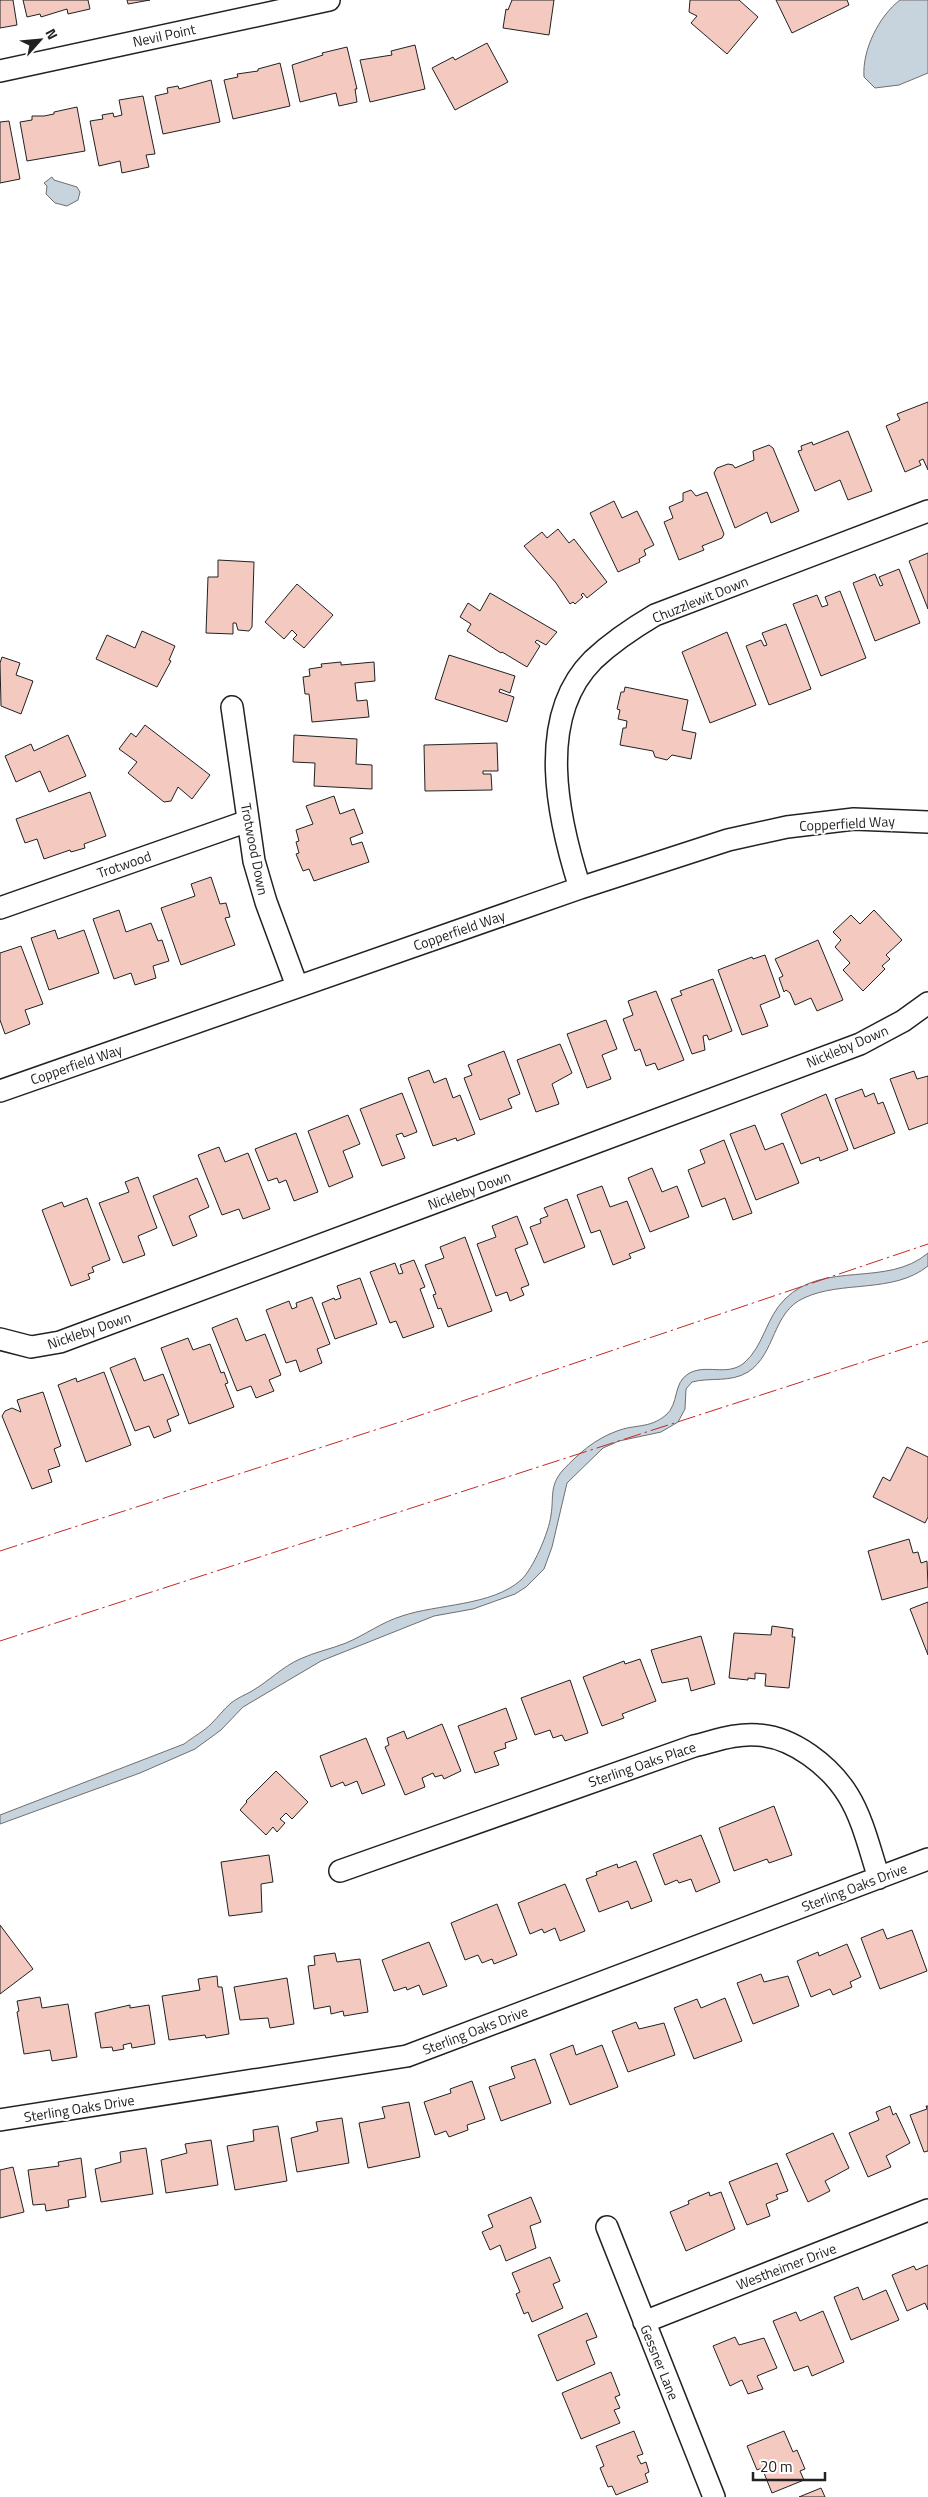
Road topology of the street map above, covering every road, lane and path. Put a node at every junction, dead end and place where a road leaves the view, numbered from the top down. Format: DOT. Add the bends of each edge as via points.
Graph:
graph roads {
  1 [pos="329,0"];
  2 [pos="0,71"];
  3 [pos="928,511"];
  4 [pos="232,708"];
  5 [pos="248,821"];
  6 [pos="928,822"];
  7 [pos="580,888"];
  8 [pos="0,908"];
  9 [pos="297,986"];
  10 [pos="928,1003"];
  11 [pos="0,1091"];
  12 [pos="0,1339"];
  13 [pos="928,1859"];
  14 [pos="340,1871"];
  15 [pos="879,1878"];
  16 [pos="0,2120"];
  17 [pos="928,2210"];
  18 [pos="607,2227"];
  19 [pos="644,2322"];
  20 [pos="714,2497"];
  1 -- 2 [label="street, Nevil Point"];
  3 -- 7 [label="street, Chuzzlewit Down" via="655,615 592,661 563,709 557,736 558,779 566,843"];
  4 -- 5 [label="street, Trotwood Down"];
  5 -- 8 [label="street, Trotwood"];
  5 -- 9 [label="street, Trotwood Down" via="260,884"];
  6 -- 7 [label="street, Copperfield Way" via="854,819 787,827 728,840"];
  7 -- 9 [label="street, Copperfield Way"];
  9 -- 11 [label="street, Copperfield Way"];
  10 -- 12 [label="street, Nickleby Down" via="903,1021 860,1044 60,1342 30,1346"];
  13 -- 15 [label="street, Sterling Oaks Drive"];
  14 -- 15 [label="street, Sterling Oaks Place" via="694,1746 737,1735 760,1734 802,1750 836,1780 857,1815"];
  15 -- 16 [label="street, Sterling Oaks Drive" via="407,2056"];
  17 -- 19 [label="street, Westheimer Drive"];
  18 -- 19 [label="street, Gessner Lane"];
  19 -- 20 [label="street, Gessner Lane"];
}
